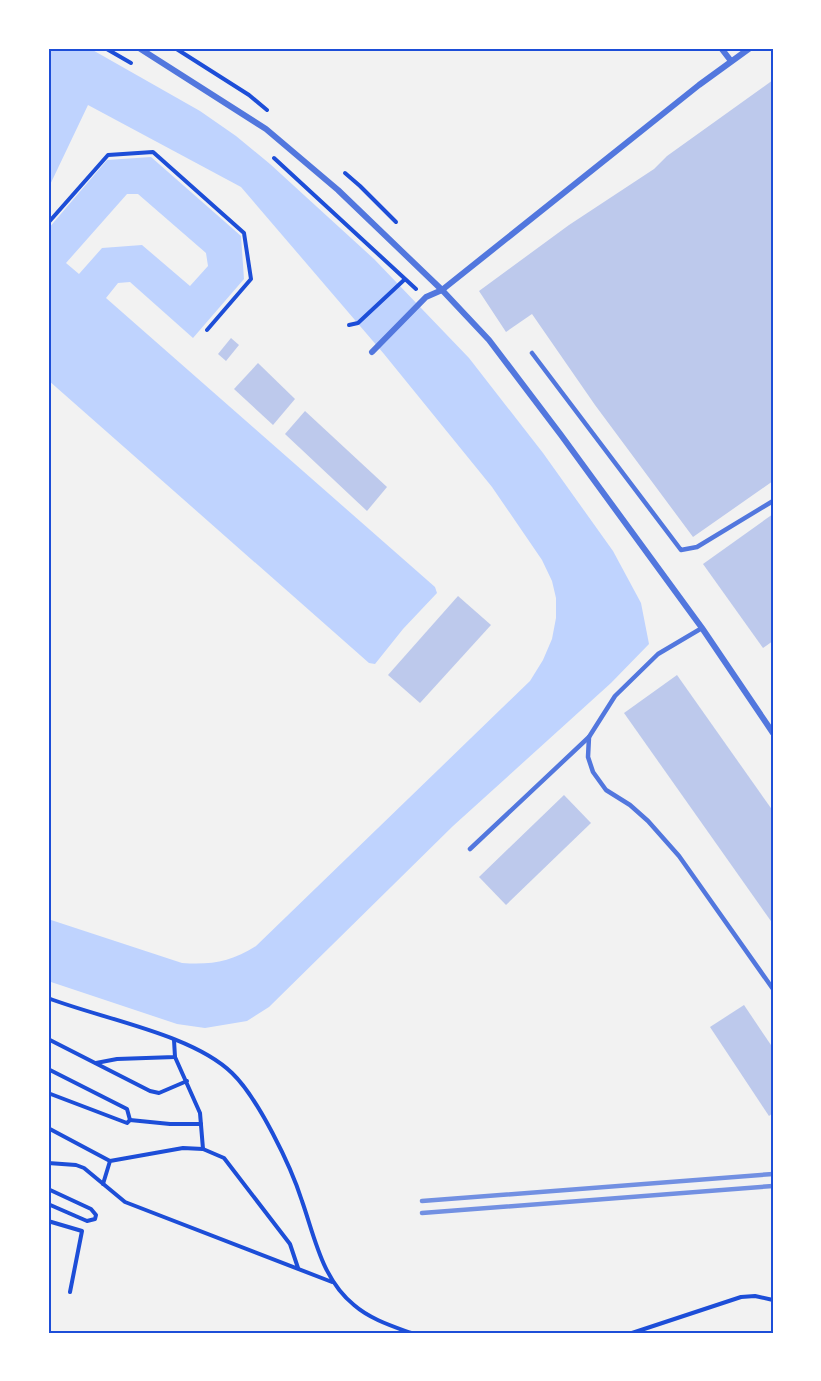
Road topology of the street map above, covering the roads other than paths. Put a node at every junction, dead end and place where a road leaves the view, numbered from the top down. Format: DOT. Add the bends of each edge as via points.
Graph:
graph roads {
  1 [pos="139,48"];
  2 [pos="721,48"];
  3 [pos="750,48"];
  4 [pos="732,62"];
  5 [pos="442,290"];
  6 [pos="372,352"];
  7 [pos="532,353"];
  8 [pos="773,501"];
  9 [pos="702,628"];
  10 [pos="773,733"];
  11 [pos="589,737"];
  12 [pos="470,849"];
  13 [pos="773,989"];
  1 -- 5 [label="street" via="266,129 338,190"];
  2 -- 4 [label="street"];
  3 -- 4 [label="street"];
  4 -- 5 [label="street"];
  5 -- 6 [label="street" via="426,297"];
  5 -- 9 [label="street" via="489,340"];
  7 -- 8 [label="lane" via="681,550 697,547"];
  9 -- 10 [label="street"];
  9 -- 11 [label="lane" via="658,654 615,696"];
  11 -- 12 [label="lane"];
  11 -- 13 [label="lane" via="588,756 593,772 606,790 663,836"];
}
